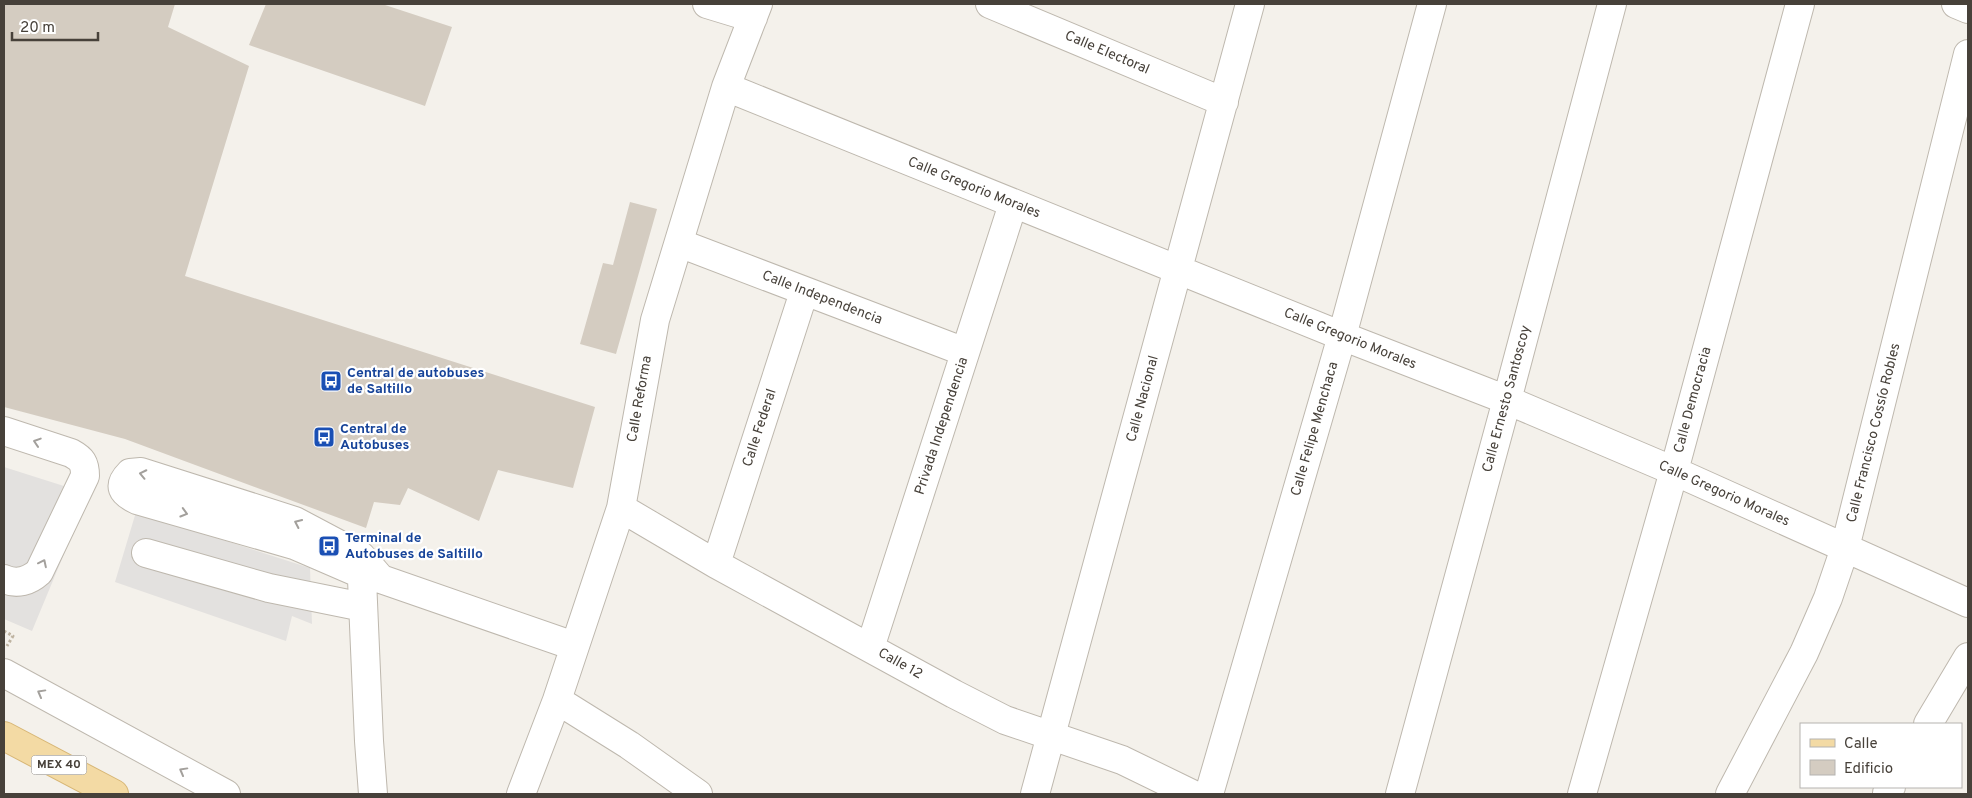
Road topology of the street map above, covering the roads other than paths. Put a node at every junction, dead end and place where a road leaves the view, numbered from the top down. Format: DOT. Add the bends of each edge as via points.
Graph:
graph roads {
  1 [pos="707,4"];
  2 [pos="990,4"];
  3 [pos="1250,4"];
  4 [pos="1432,4"];
  5 [pos="1612,4"];
  6 [pos="1800,4"];
  7 [pos="1956,4"];
  8 [pos="1968,9"];
  9 [pos="756,11"];
  10 [pos="1968,54"];
  11 [pos="726,87"];
  12 [pos="1224,102"];
  13 [pos="1013,204"];
  14 [pos="679,243"];
  15 [pos="1178,270"];
  16 [pos="804,292"];
  17 [pos="1342,336"];
  18 [pos="965,352"];
  19 [pos="1507,400"];
  20 [pos="4,431"];
  21 [pos="1674,471"];
  22 [pos="621,508"];
  23 [pos="1845,548"];
  24 [pos="146,553"];
  25 [pos="716,564"];
  26 [pos="368,570"];
  27 [pos="4,579"];
  28 [pos="1968,603"];
  29 [pos="363,607"];
  30 [pos="574,646"];
  31 [pos="870,648"];
  32 [pos="1968,657"];
  33 [pos="4,673"];
  34 [pos="556,700"];
  35 [pos="1929,723"];
  36 [pos="1050,735"];
  37 [pos="4,736"];
  38 [pos="114,794"];
  39 [pos="226,794"];
  40 [pos="373,794"];
  41 [pos="521,794"];
  42 [pos="698,794"];
  43 [pos="1035,794"];
  44 [pos="1192,794"];
  45 [pos="1209,794"];
  46 [pos="1400,794"];
  47 [pos="1582,794"];
  48 [pos="1730,794"];
  1 -- 9 [label="street"];
  2 -- 12 [label="street, Calle Electoral"];
  3 -- 12 [label="street, Calle Nacional"];
  4 -- 17 [label="street, Calle Felipe Menchaca"];
  5 -- 19 [label="street, Calle Ernesto Santoscoy"];
  6 -- 21 [label="street, Calle Democracia"];
  7 -- 8 [label="street"];
  9 -- 11 [label="street, Calle Reforma"];
  10 -- 23 [label="street, Calle Francisco Cossío Robles"];
  11 -- 13 [label="street, Calle Gregorio Morales"];
  11 -- 14 [label="street, Calle Reforma"];
  12 -- 15 [label="street, Calle Nacional"];
  13 -- 15 [label="street, Calle Gregorio Morales"];
  13 -- 18 [label="street, Privada Independencia"];
  14 -- 16 [label="street, Calle Independencia"];
  14 -- 22 [label="street, Calle Reforma" via="655,320"];
  15 -- 17 [label="street, Calle Gregorio Morales"];
  15 -- 36 [label="street, Calle Nacional"];
  16 -- 18 [label="street, Calle Independencia"];
  16 -- 25 [label="street, Calle Federal"];
  17 -- 19 [label="street, Calle Gregorio Morales"];
  17 -- 45 [label="street, Calle Felipe Menchaca"];
  18 -- 31 [label="street, Privada Independencia"];
  19 -- 21 [label="street, Calle Gregorio Morales"];
  19 -- 46 [label="street, Calle Ernesto Santoscoy"];
  27 -- 20 [label="street, one-way" via="18,583 39,572 85,476 85,464 80,457"];
  21 -- 23 [label="street, Calle Gregorio Morales"];
  21 -- 47 [label="street, Calle Democracia"];
  22 -- 25 [label="street, Calle 12"];
  22 -- 30 [label="street, Calle Reforma"];
  23 -- 28 [label="street, Calle Gregorio Morales"];
  23 -- 48 [label="street, Calle Francisco Cossío Robles" via="1804,653"];
  24 -- 29 [label="street" via="269,588"];
  25 -- 31 [label="street, Calle 12"];
  26 -- 26 [label="street, one-way" via="295,521 141,472 130,473 124,479 124,492 137,500"];
  26 -- 29 [label="street"];
  26 -- 30 [label="street"];
  29 -- 40 [label="street"];
  30 -- 34 [label="street, Calle Reforma"];
  31 -- 36 [label="street, Calle 12" via="1005,720"];
  32 -- 35 [label="street"];
  39 -- 33 [label="street, one-way"];
  34 -- 41 [label="street, Calle Reforma"];
  34 -- 42 [label="street" via="629,745"];
  36 -- 43 [label="street, Calle Nacional"];
  36 -- 44 [label="street, Calle 12" via="1122,760"];
  37 -- 38 [label="main road, MEX 40"];
}
